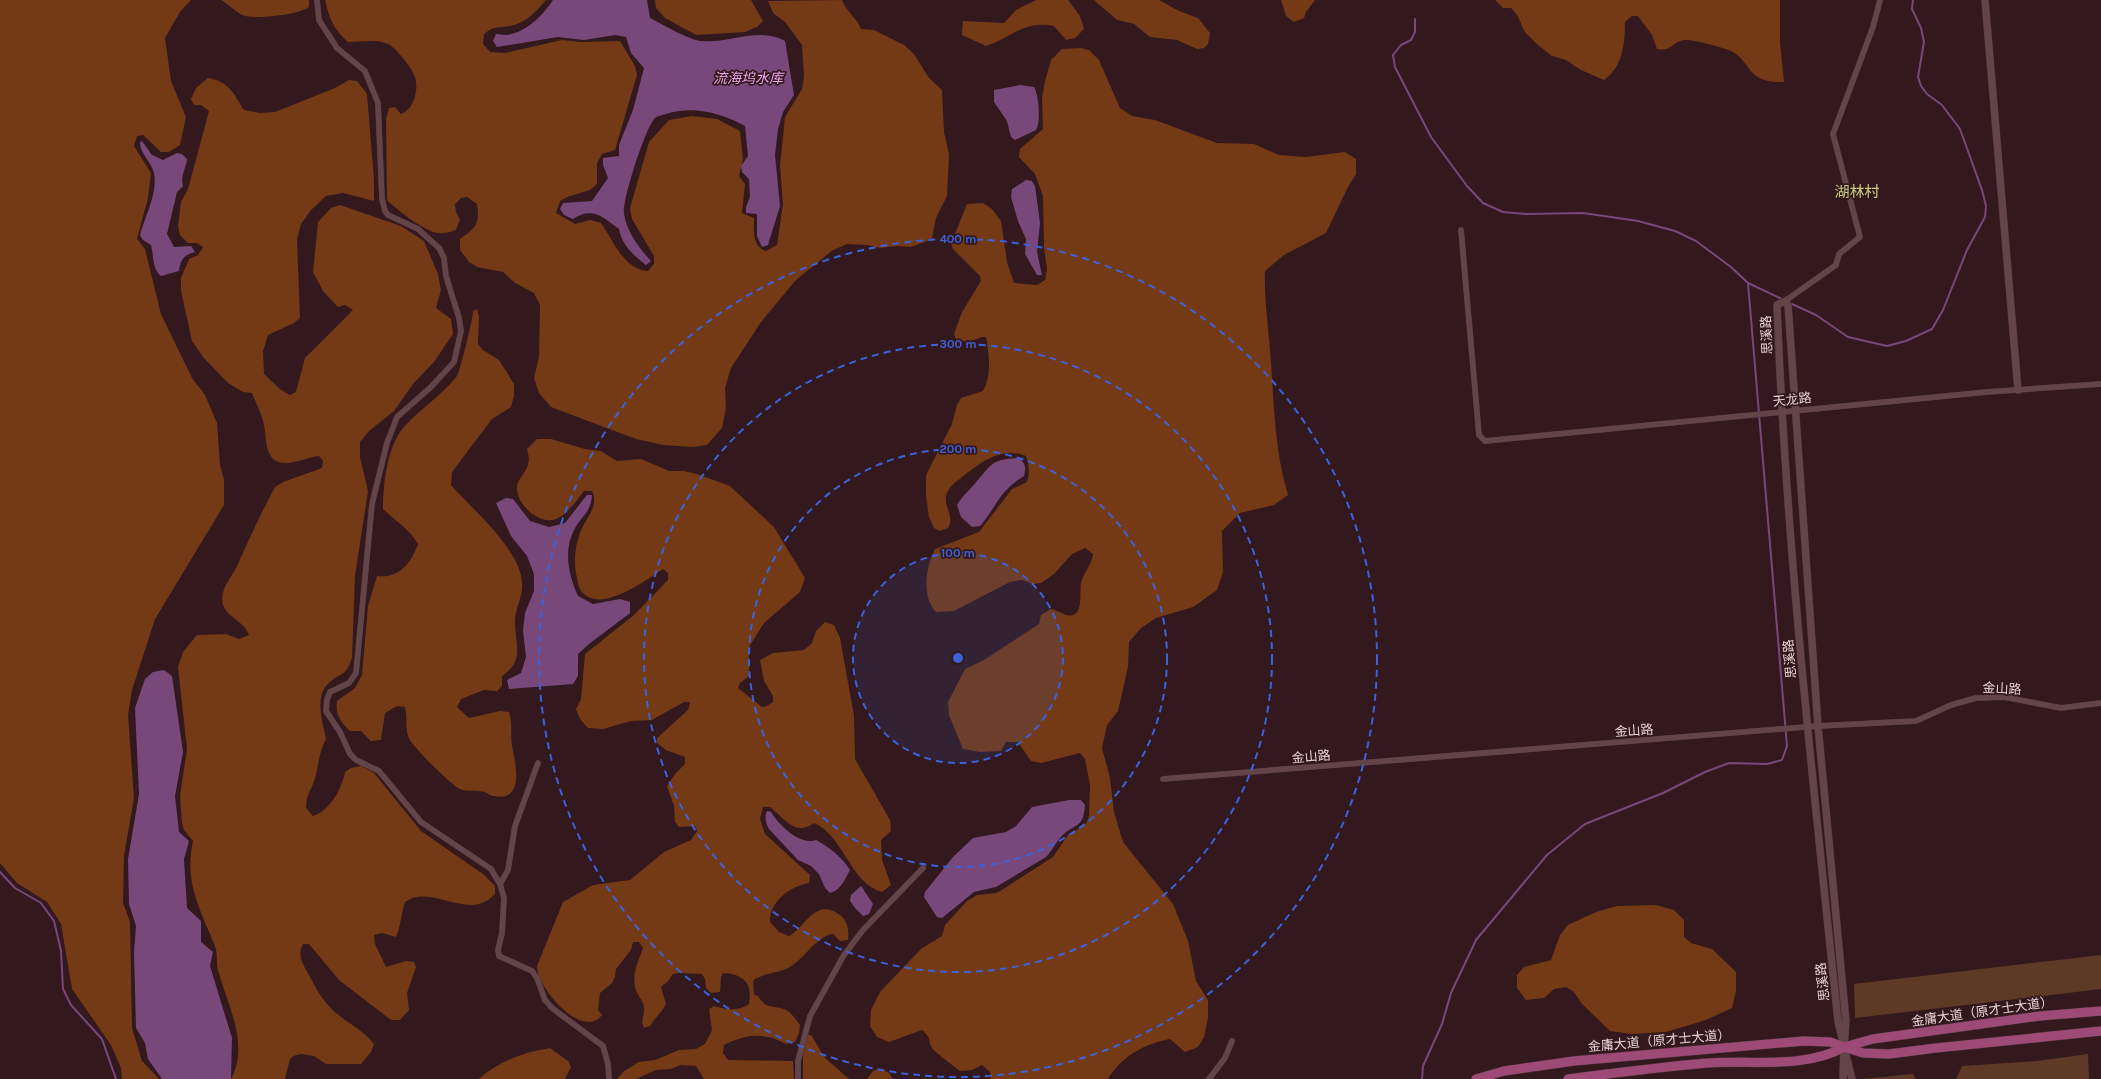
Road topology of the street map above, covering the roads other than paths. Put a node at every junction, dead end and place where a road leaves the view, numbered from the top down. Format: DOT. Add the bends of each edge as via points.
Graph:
graph roads {
  1 [pos="317,0"];
  2 [pos="1880,0"];
  3 [pos="1985,0"];
  4 [pos="1461,230"];
  5 [pos="1785,302"];
  6 [pos="2101,384"];
  7 [pos="2018,390"];
  8 [pos="1796,410"];
  9 [pos="1781,411"];
  10 [pos="2101,703"];
  11 [pos="1818,726"];
  12 [pos="1807,728"];
  13 [pos="538,763"];
  14 [pos="1163,779"];
  15 [pos="924,868"];
  16 [pos="500,884"];
  17 [pos="2101,1010"];
  18 [pos="2101,1031"];
  19 [pos="1232,1041"];
  20 [pos="1844,1047"];
  21 [pos="609,1079"];
  22 [pos="798,1079"];
  23 [pos="1209,1079"];
  24 [pos="1476,1079"];
  25 [pos="1568,1079"];
  26 [pos="1843,1079"];
  27 [pos="1852,1079"];
  1 -- 16 [label="street" via="319,20 337,48 365,71 378,102 382,199 385,211 393,218 418,229 439,248 444,258 446,276 461,325 454,362 431,387 396,417 386,443 372,504 356,673 349,683 330,692 326,711 356,760 379,771 421,822 491,869"];
  2 -- 5 [label="street" via="1873,27 1833,134 1860,237 1839,254 1836,265"];
  3 -- 7 [label="street"];
  4 -- 9 [label="street, 天龙路" via="1479,434 1485,440"];
  5 -- 8 [label="street, 思溪路" via="1788,305"];
  5 -- 9 [label="street, 思溪路" via="1777,305"];
  6 -- 7 [label="street, 天龙路"];
  7 -- 8 [label="street, 天龙路"];
  8 -- 9 [label="street, 天龙路"];
  8 -- 11 [label="street, 思溪路"];
  9 -- 12 [label="street, 思溪路"];
  10 -- 11 [label="street, 金山路" via="2061,708 2004,697 1976,698 1951,705 1916,722"];
  11 -- 12 [label="street, 金山路"];
  11 -- 20 [label="street, 思溪路" via="1846,1020"];
  12 -- 14 [label="street, 金山路"];
  12 -- 20 [label="street, 思溪路" via="1838,1021"];
  13 -- 16 [label="street" via="515,826 508,870"];
  15 -- 22 [label="street" via="863,930 844,955 810,1016 798,1061"];
  16 -- 21 [label="street" via="504,898 499,956 532,971 545,1000 552,1008 604,1046"];
  17 -- 20 [label="main road, 金庸大道（原才士大道）" via="1873,1038"];
  18 -- 20 [label="main road, 金庸大道（原才士大道）" via="1889,1054 1863,1054"];
  19 -- 23 [label="street" via="1225,1058"];
  20 -- 24 [label="main road, 金庸大道（原才士大道）" via="1830,1042 1804,1041 1598,1059 1504,1072"];
  20 -- 25 [label="main road, 金庸大道（原才士大道）" via="1831,1055 1811,1059 1708,1063"];
  20 -- 26 [label="street, 思溪路"];
  20 -- 27 [label="street, 思溪路"];
}
